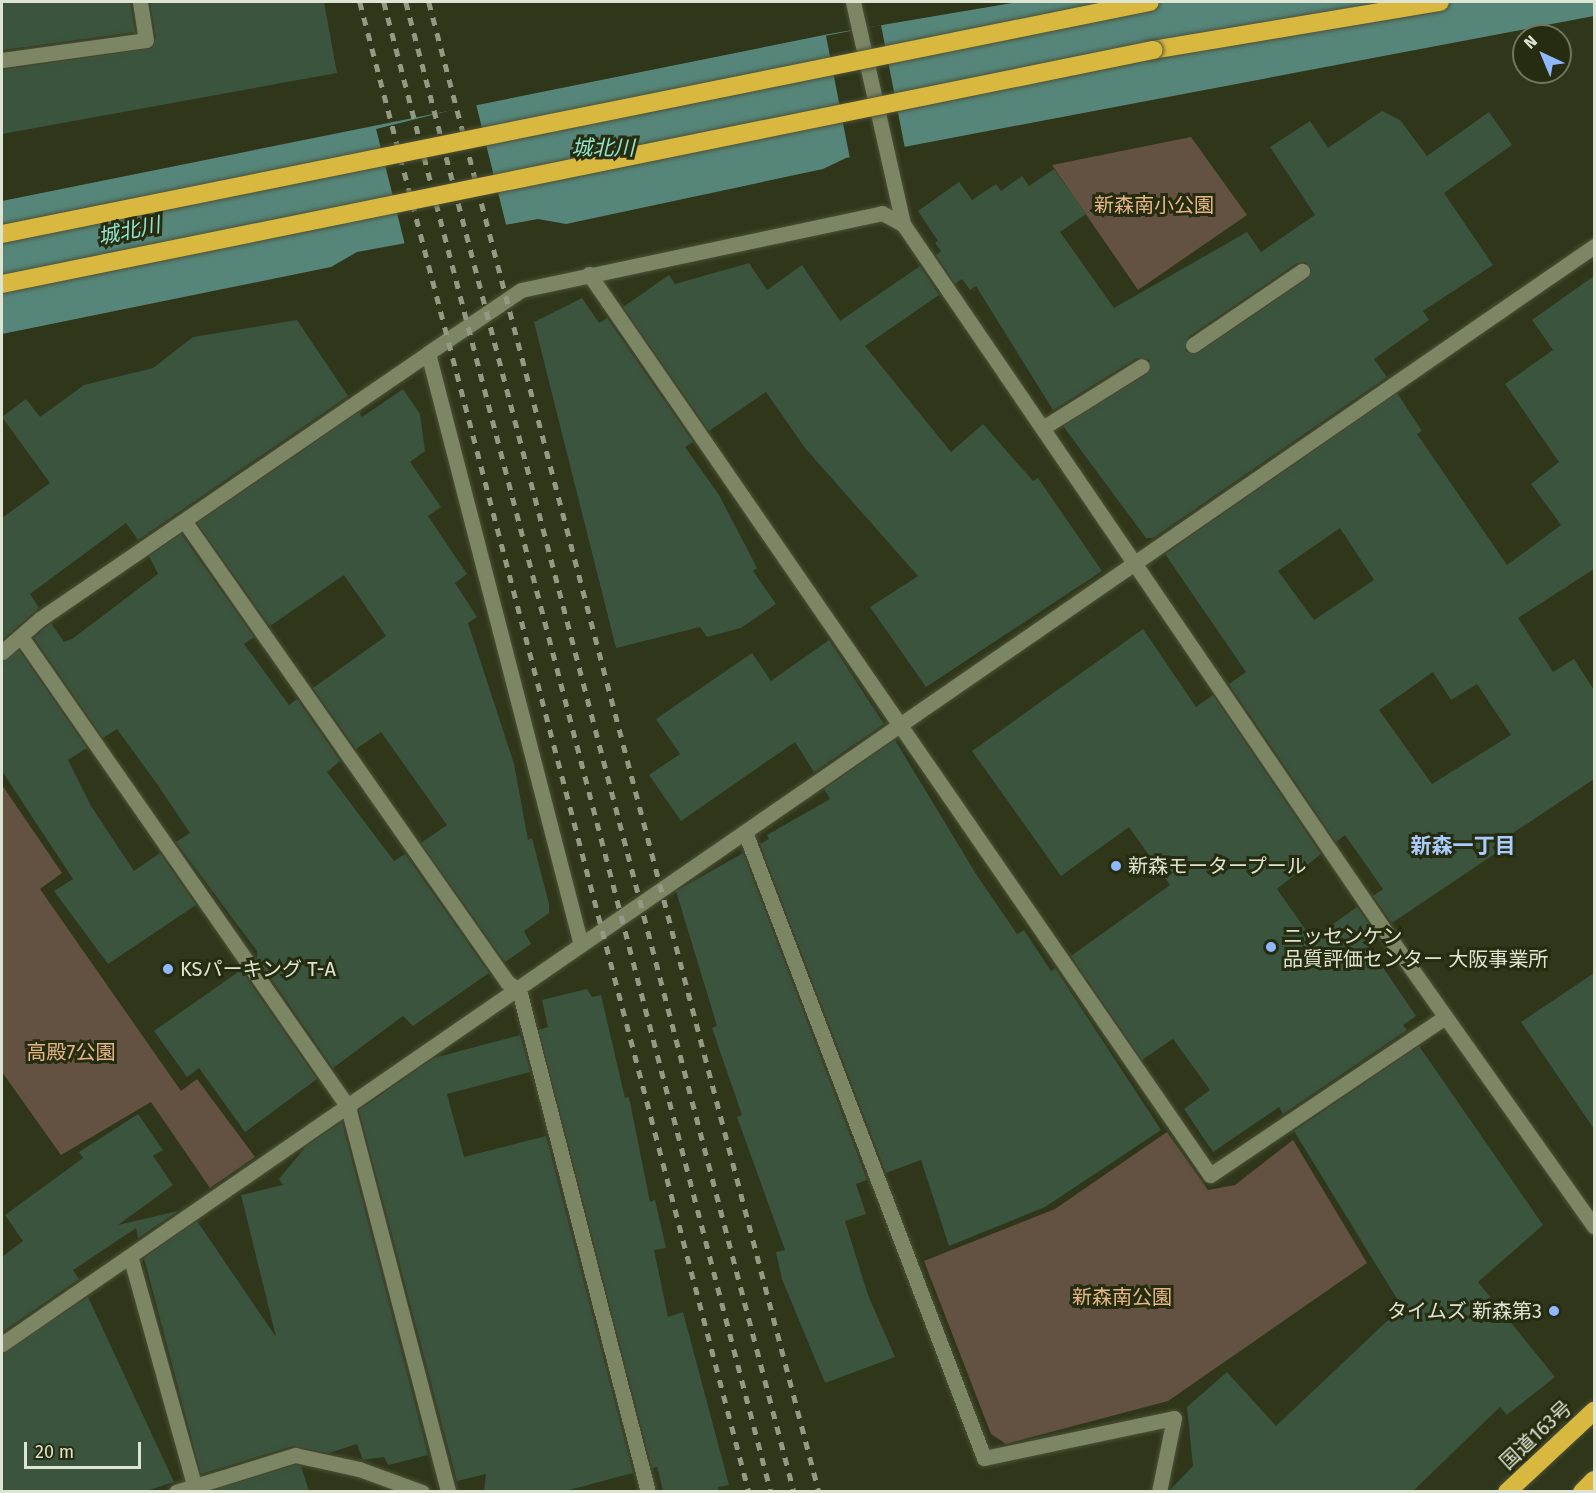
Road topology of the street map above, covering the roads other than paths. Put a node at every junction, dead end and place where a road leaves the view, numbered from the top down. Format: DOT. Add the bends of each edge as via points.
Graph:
graph roads {
  1 [pos="140,2"];
  2 [pos="853,2"];
  3 [pos="1150,2"];
  4 [pos="1440,2"];
  5 [pos="2,60"];
  6 [pos="903,225"];
  7 [pos="2,234"];
  8 [pos="1594,246"];
  9 [pos="1302,271"];
  10 [pos="589,274"];
  11 [pos="2,284"];
  12 [pos="1193,345"];
  13 [pos="428,353"];
  14 [pos="1142,366"];
  15 [pos="1044,428"];
  16 [pos="185,522"];
  17 [pos="1136,561"];
  18 [pos="22,638"];
  19 [pos="2,652"];
  20 [pos="900,723"];
  21 [pos="745,832"];
  22 [pos="581,945"];
  23 [pos="519,990"];
  24 [pos="1445,1017"];
  25 [pos="348,1107"];
  26 [pos="1594,1226"];
  27 [pos="130,1259"];
  28 [pos="2,1344"];
  29 [pos="1594,1411"];
  30 [pos="1594,1480"];
  31 [pos="195,1489"];
  32 [pos="176,1491"];
  33 [pos="422,1491"];
  34 [pos="448,1491"];
  35 [pos="648,1491"];
  36 [pos="1158,1491"];
  37 [pos="1507,1491"];
  38 [pos="1582,1491"];
  1 -- 5 [label="street" via="146,40"];
  2 -- 6 [label="street, bridge"];
  3 -- 7 [label="highway, bridge"];
  4 -- 11 [label="highway, bridge" via="1153,50"];
  6 -- 10 [label="street" via="882,213"];
  6 -- 15 [label="street"];
  8 -- 17 [label="street"];
  9 -- 12 [label="street"];
  10 -- 13 [label="street" via="521,290"];
  10 -- 20 [label="street"];
  13 -- 16 [label="street"];
  13 -- 22 [label="street"];
  14 -- 15 [label="street"];
  15 -- 17 [label="street"];
  16 -- 18 [label="street" via="40,620"];
  16 -- 23 [label="street" via="507,982"];
  17 -- 20 [label="street"];
  17 -- 24 [label="street"];
  18 -- 19 [label="street"];
  18 -- 25 [label="street"];
  20 -- 21 [label="street"];
  20 -- 24 [label="street" via="1210,1175"];
  21 -- 22 [label="street"];
  21 -- 36 [label="street" via="984,1458 1174,1418"];
  22 -- 23 [label="street"];
  23 -- 25 [label="street"];
  23 -- 35 [label="street"];
  24 -- 26 [label="street"];
  25 -- 27 [label="street"];
  25 -- 34 [label="street"];
  27 -- 28 [label="street"];
  27 -- 31 [label="street"];
  29 -- 37 [label="highway, 国道163号"];
  30 -- 38 [label="highway"];
  31 -- 32 [label="street"];
  31 -- 33 [label="street" via="295,1455 359,1469"];
}
